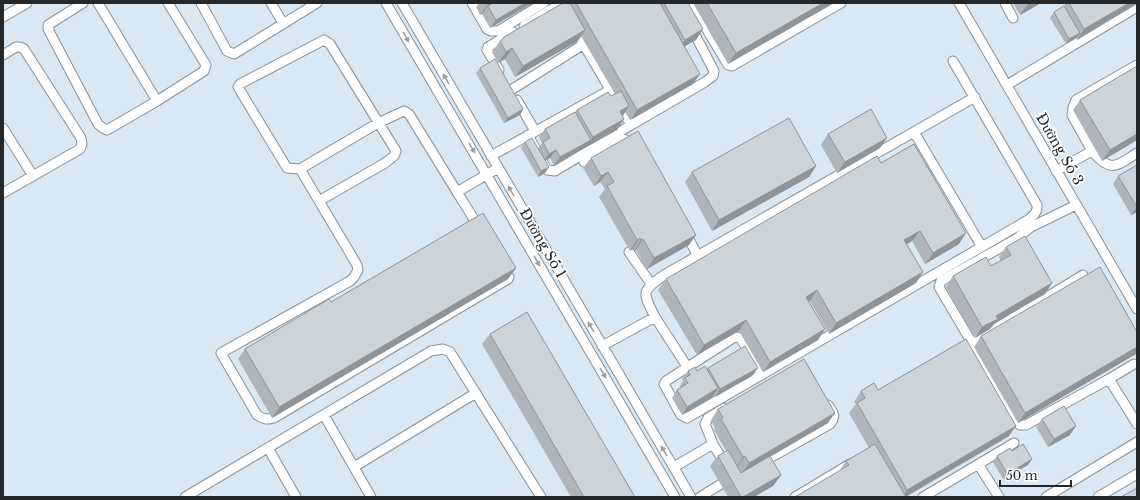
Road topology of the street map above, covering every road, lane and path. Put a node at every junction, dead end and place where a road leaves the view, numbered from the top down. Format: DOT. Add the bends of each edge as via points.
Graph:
graph roads {
  1 [pos="28,3"];
  2 [pos="83,3"];
  3 [pos="98,3"];
  4 [pos="168,3"];
  5 [pos="201,3"];
  6 [pos="271,3"];
  7 [pos="317,3"];
  8 [pos="386,3"];
  9 [pos="402,3"];
  10 [pos="472,3"];
  11 [pos="544,3"];
  12 [pos="691,3"];
  13 [pos="841,3"];
  14 [pos="959,3"];
  15 [pos="1005,3"];
  16 [pos="561,4"];
  17 [pos="1137,7"];
  18 [pos="3,17"];
  19 [pos="1013,18"];
  20 [pos="689,23"];
  21 [pos="283,24"];
  22 [pos="584,44"];
  23 [pos="3,54"];
  24 [pos="953,61"];
  25 [pos="1137,65"];
  26 [pos="507,84"];
  27 [pos="1007,86"];
  28 [pos="610,90"];
  29 [pos="975,97"];
  30 [pos="157,101"];
  31 [pos="378,123"];
  32 [pos="631,125"];
  33 [pos="3,128"];
  34 [pos="914,132"];
  35 [pos="532,133"];
  36 [pos="638,150"];
  37 [pos="1092,151"];
  38 [pos="1137,153"];
  39 [pos="491,156"];
  40 [pos="584,162"];
  41 [pos="498,168"];
  42 [pos="300,169"];
  43 [pos="1056,170"];
  44 [pos="487,174"];
  45 [pos="33,176"];
  46 [pos="457,192"];
  47 [pos="3,193"];
  48 [pos="319,201"];
  49 [pos="1076,205"];
  50 [pos="679,223"];
  51 [pos="485,238"];
  52 [pos="982,247"];
  53 [pos="629,252"];
  54 [pos="698,256"];
  55 [pos="497,258"];
  56 [pos="1083,275"];
  57 [pos="651,284"];
  58 [pos="1137,309"];
  59 [pos="655,317"];
  60 [pos="972,343"];
  61 [pos="602,346"];
  62 [pos="1134,364"];
  63 [pos="688,368"];
  64 [pos="762,375"];
  65 [pos="1109,379"];
  66 [pos="476,393"];
  67 [pos="823,397"];
  68 [pos="736,402"];
  69 [pos="324,415"];
  70 [pos="1137,424"];
  71 [pos="1137,442"];
  72 [pos="1014,443"];
  73 [pos="713,444"];
  74 [pos="268,448"];
  75 [pos="858,459"];
  76 [pos="978,464"];
  77 [pos="354,467"];
  78 [pos="674,467"];
  79 [pos="754,468"];
  80 [pos="730,471"];
  81 [pos="1137,474"];
  82 [pos="721,484"];
  83 [pos="185,497"];
  84 [pos="296,497"];
  85 [pos="371,497"];
  86 [pos="541,497"];
  87 [pos="674,497"];
  88 [pos="691,497"];
  89 [pos="700,497"];
  90 [pos="795,497"];
  91 [pos="923,497"];
  92 [pos="999,497"];
  93 [pos="1046,497"];
  94 [pos="1098,497"];
  1 -- 18 [label="street"];
  2 -- 30 [label="street" via="48,25 48,29 98,124 107,130"];
  3 -- 30 [label="street"];
  4 -- 30 [label="street" via="206,65 204,71"];
  5 -- 21 [label="street" via="231,54"];
  6 -- 21 [label="street"];
  7 -- 21 [label="street"];
  8 -- 44 [label="street, Đường Số 1, one-way"];
  39 -- 9 [label="street, Đường Số 1, one-way"];
  10 -- 11 [label="street" via="491,32 498,31"];
  12 -- 13 [label="street" via="728,65 732,66"];
  14 -- 27 [label="street, Đường Số 3"];
  15 -- 19 [label="street"];
  16 -- 22 [label="street"];
  16 -- 26 [label="street" via="488,47 488,53"];
  17 -- 27 [label="street"];
  20 -- 32 [label="street" via="714,71 713,76"];
  22 -- 26 [label="street"];
  22 -- 28 [label="street"];
  23 -- 45 [label="street" via="16,47 24,50 81,138 80,149"];
  24 -- 29 [label="street"];
  25 -- 37 [label="street" via="1076,100 1072,115"];
  26 -- 35 [label="street"];
  27 -- 43 [label="street, Đường Số 3"];
  28 -- 32 [label="street"];
  28 -- 35 [label="street"];
  29 -- 34 [label="street"];
  29 -- 52 [label="street" via="1038,210 1028,220"];
  31 -- 42 [label="street"];
  31 -- 42 [label="street" via="330,44 324,40 240,84 238,87 287,168"];
  31 -- 46 [label="street" via="404,111 409,114"];
  31 -- 48 [label="street" via="396,151 394,156"];
  32 -- 35 [label="street" via="555,171 547,170"];
  33 -- 45 [label="street"];
  34 -- 52 [label="street"];
  34 -- 54 [label="street"];
  35 -- 39 [label="street"];
  36 -- 40 [label="street" via="631,141 621,139"];
  37 -- 38 [label="street" via="1102,162 1111,166 1118,165"];
  37 -- 43 [label="street"];
  39 -- 41 [label="street, Đường Số 1"];
  41 -- 44 [label="street"];
  61 -- 41 [label="street, Đường Số 1, one-way"];
  42 -- 48 [label="street"];
  43 -- 49 [label="street, Đường Số 3"];
  44 -- 46 [label="street"];
  44 -- 87 [label="street, Đường Số 1, one-way"];
  45 -- 47 [label="street"];
  46 -- 51 [label="street"];
  48 -- 55 [label="street" via="357,265 358,270 354,277 221,353 256,415 262,418 274,418 508,279"];
  49 -- 58 [label="street, Đường Số 3"];
  49 -- 60 [label="street" via="1031,227 1016,239 941,281 939,287"];
  50 -- 54 [label="street"];
  52 -- 64 [label="street"];
  53 -- 57 [label="street"];
  54 -- 57 [label="street"];
  56 -- 60 [label="street"];
  57 -- 59 [label="street" via="645,297"];
  59 -- 61 [label="street"];
  59 -- 63 [label="street"];
  60 -- 65 [label="street" via="970,346 1020,425 1026,425"];
  78 -- 61 [label="street, Đường Số 1, one-way"];
  62 -- 65 [label="street"];
  63 -- 64 [label="street" via="737,337 741,339"];
  63 -- 64 [label="street" via="664,384 685,418"];
  65 -- 70 [label="street"];
  66 -- 69 [label="street" via="450,352 443,349 432,351"];
  66 -- 77 [label="street"];
  66 -- 86 [label="street"];
  67 -- 79 [label="street" via="834,415 830,424"];
  68 -- 73 [label="street" via="708,418 705,424"];
  69 -- 74 [label="street"];
  69 -- 77 [label="street"];
  71 -- 93 [label="street"];
  72 -- 76 [label="street"];
  73 -- 78 [label="street"];
  73 -- 80 [label="street"];
  74 -- 83 [label="street"];
  74 -- 84 [label="street"];
  75 -- 90 [label="street"];
  76 -- 91 [label="street"];
  76 -- 92 [label="street"];
  77 -- 85 [label="street"];
  78 -- 88 [label="street, Đường Số 1"];
  81 -- 94 [label="street"];
  82 -- 89 [label="street"];
}
